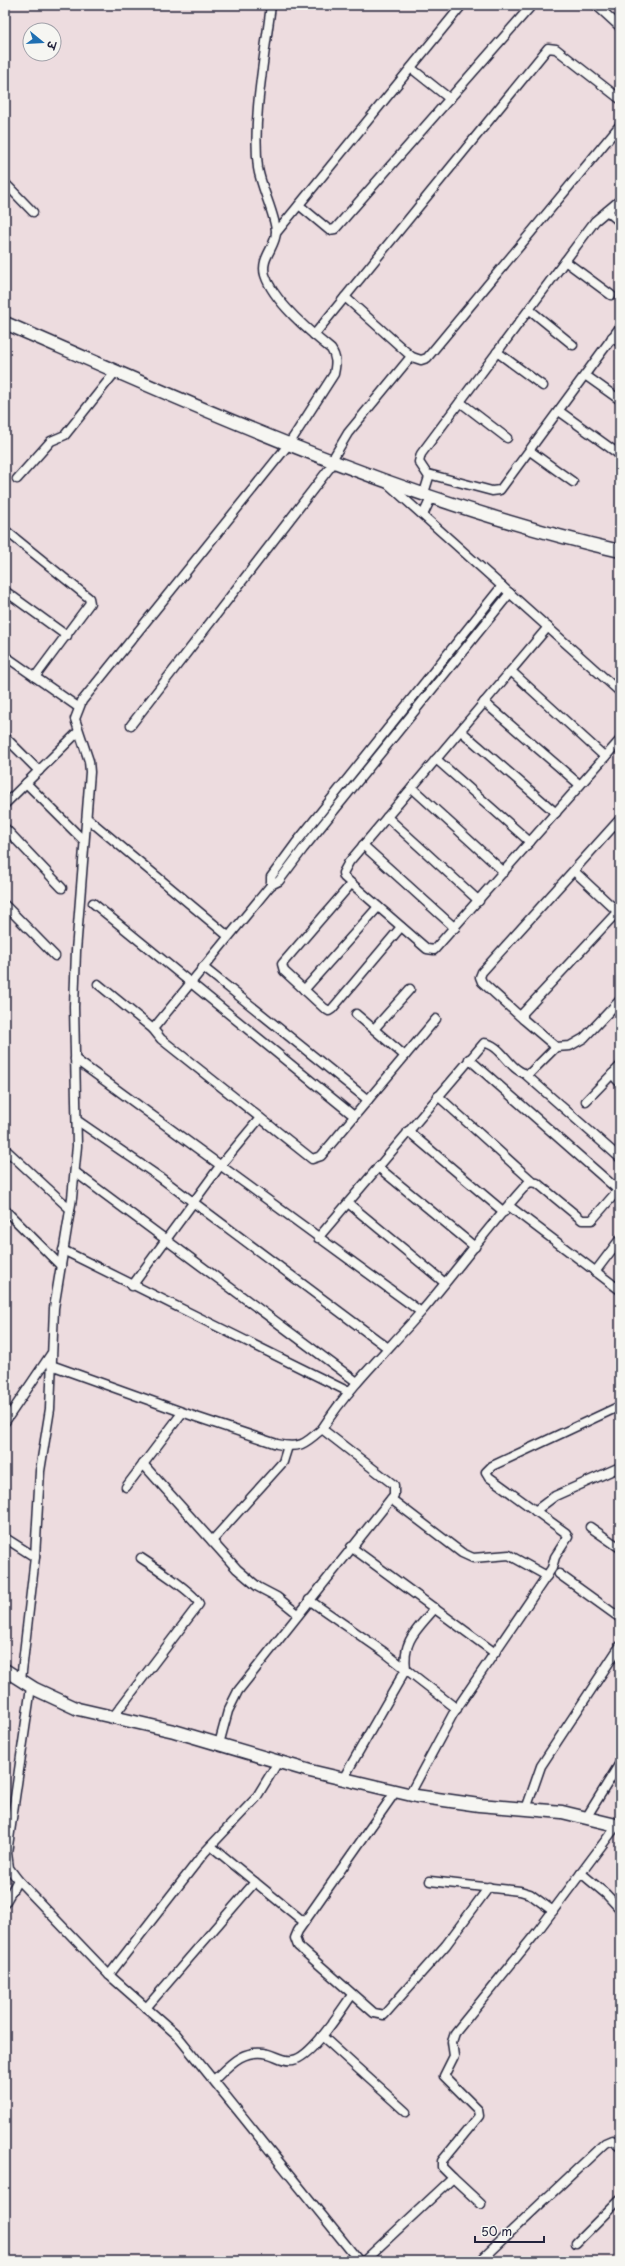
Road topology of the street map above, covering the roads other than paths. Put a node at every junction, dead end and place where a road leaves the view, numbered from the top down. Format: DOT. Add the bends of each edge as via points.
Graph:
graph roads {
  1 [pos="271,5"];
  2 [pos="462,5"];
  3 [pos="596,5"];
  4 [pos="526,7"];
  5 [pos="620,27"];
  6 [pos="411,68"];
  7 [pos="450,99"];
  8 [pos="620,99"];
  9 [pos="620,125"];
  10 [pos="5,183"];
  11 [pos="620,200"];
  12 [pos="299,205"];
  13 [pos="607,211"];
  14 [pos="33,212"];
  15 [pos="620,222"];
  16 [pos="276,233"];
  17 [pos="565,261"];
  18 [pos="611,295"];
  19 [pos="344,297"];
  20 [pos="530,310"];
  21 [pos="5,323"];
  22 [pos="620,327"];
  23 [pos="314,335"];
  24 [pos="612,337"];
  25 [pos="620,343"];
  26 [pos="573,345"];
  27 [pos="497,352"];
  28 [pos="412,356"];
  29 [pos="116,371"];
  30 [pos="585,375"];
  31 [pos="543,386"];
  32 [pos="620,400"];
  33 [pos="460,402"];
  34 [pos="559,411"];
  35 [pos="507,438"];
  36 [pos="291,441"];
  37 [pos="530,451"];
  38 [pos="620,455"];
  39 [pos="334,458"];
  40 [pos="381,478"];
  41 [pos="17,479"];
  42 [pos="573,482"];
  43 [pos="428,486"];
  44 [pos="423,515"];
  45 [pos="5,530"];
  46 [pos="620,551"];
  47 [pos="502,586"];
  48 [pos="5,591"];
  49 [pos="510,593"];
  50 [pos="548,627"];
  51 [pos="67,636"];
  52 [pos="5,656"];
  53 [pos="444,659"];
  54 [pos="452,665"];
  55 [pos="511,671"];
  56 [pos="35,678"];
  57 [pos="620,692"];
  58 [pos="484,702"];
  59 [pos="407,705"];
  60 [pos="78,708"];
  61 [pos="414,712"];
  62 [pos="131,725"];
  63 [pos="461,730"];
  64 [pos="78,732"];
  65 [pos="5,737"];
  66 [pos="620,740"];
  67 [pos="370,752"];
  68 [pos="605,757"];
  69 [pos="377,758"];
  70 [pos="436,759"];
  71 [pos="38,771"];
  72 [pos="26,783"];
  73 [pos="580,785"];
  74 [pos="412,788"];
  75 [pos="333,798"];
  76 [pos="5,804"];
  77 [pos="339,804"];
  78 [pos="556,813"];
  79 [pos="387,817"];
  80 [pos="87,818"];
  81 [pos="620,819"];
  82 [pos="5,828"];
  83 [pos="84,841"];
  84 [pos="530,842"];
  85 [pos="296,843"];
  86 [pos="363,845"];
  87 [pos="303,849"];
  88 [pos="574,871"];
  89 [pos="504,872"];
  90 [pos="351,884"];
  91 [pos="271,885"];
  92 [pos="62,888"];
  93 [pos="479,901"];
  94 [pos="94,903"];
  95 [pos="5,905"];
  96 [pos="378,907"];
  97 [pos="619,911"];
  98 [pos="401,927"];
  99 [pos="455,928"];
  100 [pos="228,936"];
  101 [pos="55,956"];
  102 [pos="203,967"];
  103 [pos="191,982"];
  104 [pos="98,984"];
  105 [pos="410,989"];
  106 [pos="304,990"];
  107 [pos="620,1000"];
  108 [pos="356,1014"];
  109 [pos="436,1019"];
  110 [pos="523,1019"];
  111 [pos="153,1029"];
  112 [pos="374,1029"];
  113 [pos="556,1047"];
  114 [pos="405,1056"];
  115 [pos="75,1059"];
  116 [pos="469,1059"];
  117 [pos="620,1066"];
  118 [pos="525,1074"];
  119 [pos="612,1074"];
  120 [pos="620,1082"];
  121 [pos="438,1096"];
  122 [pos="368,1100"];
  123 [pos="586,1101"];
  124 [pos="354,1116"];
  125 [pos="260,1118"];
  126 [pos="78,1121"];
  127 [pos="408,1131"];
  128 [pos="5,1149"];
  129 [pos="620,1158"];
  130 [pos="220,1166"];
  131 [pos="378,1167"];
  132 [pos="75,1172"];
  133 [pos="532,1181"];
  134 [pos="619,1189"];
  135 [pos="194,1202"];
  136 [pos="348,1203"];
  137 [pos="70,1209"];
  138 [pos="506,1209"];
  139 [pos="5,1210"];
  140 [pos="318,1238"];
  141 [pos="620,1239"];
  142 [pos="165,1240"];
  143 [pos="475,1247"];
  144 [pos="63,1250"];
  145 [pos="61,1266"];
  146 [pos="595,1272"];
  147 [pos="445,1283"];
  148 [pos="132,1286"];
  149 [pos="620,1290"];
  150 [pos="421,1312"];
  151 [pos="388,1348"];
  152 [pos="51,1354"];
  153 [pos="51,1365"];
  154 [pos="357,1382"];
  155 [pos="349,1392"];
  156 [pos="620,1406"];
  157 [pos="182,1412"];
  158 [pos="5,1422"];
  159 [pos="322,1429"];
  160 [pos="288,1446"];
  161 [pos="143,1464"];
  162 [pos="620,1467"];
  163 [pos="126,1487"];
  164 [pos="391,1499"];
  165 [pos="535,1511"];
  166 [pos="590,1528"];
  167 [pos="5,1538"];
  168 [pos="212,1541"];
  169 [pos="619,1544"];
  170 [pos="352,1547"];
  171 [pos="35,1557"];
  172 [pos="141,1558"];
  173 [pos="559,1574"];
  174 [pos="547,1576"];
  175 [pos="309,1600"];
  176 [pos="435,1608"];
  177 [pos="298,1614"];
  178 [pos="620,1618"];
  179 [pos="620,1646"];
  180 [pos="495,1653"];
  181 [pos="406,1669"];
  182 [pos="5,1670"];
  183 [pos="26,1683"];
  184 [pos="456,1709"];
  185 [pos="113,1717"];
  186 [pos="219,1744"];
  187 [pos="278,1762"];
  188 [pos="620,1763"];
  189 [pos="343,1779"];
  190 [pos="396,1791"];
  191 [pos="410,1794"];
  192 [pos="526,1809"];
  193 [pos="586,1818"];
  194 [pos="618,1825"];
  195 [pos="211,1846"];
  196 [pos="581,1873"];
  197 [pos="18,1880"];
  198 [pos="430,1881"];
  199 [pos="255,1882"];
  200 [pos="489,1887"];
  201 [pos="5,1903"];
  202 [pos="620,1910"];
  203 [pos="552,1911"];
  204 [pos="304,1922"];
  205 [pos="109,1975"];
  206 [pos="352,1995"];
  207 [pos="146,2008"];
  208 [pos="322,2036"];
  209 [pos="214,2080"];
  210 [pos="406,2112"];
  211 [pos="620,2146"];
  212 [pos="453,2178"];
  213 [pos="620,2199"];
  214 [pos="481,2204"];
  215 [pos="576,2243"];
  216 [pos="484,2257"];
  217 [pos="359,2261"];
  218 [pos="364,2261"];
  1 -- 16 [label="street" via="259,106 258,167"];
  2 -- 6 [label="street"];
  3 -- 5 [label="street"];
  4 -- 7 [label="street"];
  6 -- 7 [label="street"];
  6 -- 12 [label="street"];
  7 -- 12 [label="street" via="335,229 329,230"];
  8 -- 19 [label="street" via="556,49 548,48"];
  9 -- 28 [label="street" via="431,354 424,360"];
  10 -- 14 [label="street"];
  11 -- 13 [label="street"];
  12 -- 16 [label="street"];
  13 -- 15 [label="street"];
  13 -- 17 [label="street" via="595,221"];
  16 -- 23 [label="street" via="264,266 265,275 284,304"];
  17 -- 18 [label="street"];
  17 -- 20 [label="street"];
  19 -- 23 [label="street"];
  19 -- 28 [label="street"];
  20 -- 26 [label="street"];
  20 -- 27 [label="street"];
  21 -- 29 [label="street"];
  22 -- 24 [label="street"];
  23 -- 36 [label="street" via="336,356 334,374"];
  24 -- 25 [label="street"];
  24 -- 30 [label="street"];
  27 -- 31 [label="street"];
  27 -- 33 [label="street"];
  28 -- 39 [label="street" via="340,444"];
  29 -- 36 [label="street"];
  29 -- 41 [label="street" via="65,435 51,441"];
  30 -- 32 [label="street"];
  30 -- 34 [label="street"];
  33 -- 35 [label="street"];
  33 -- 43 [label="street" via="418,458"];
  34 -- 37 [label="street"];
  34 -- 38 [label="street"];
  36 -- 39 [label="street"];
  36 -- 60 [label="street"];
  37 -- 42 [label="street"];
  37 -- 43 [label="street" via="504,486 496,492"];
  39 -- 40 [label="street"];
  39 -- 62 [label="street"];
  40 -- 43 [label="street"];
  40 -- 44 [label="street"];
  43 -- 44 [label="street"];
  43 -- 46 [label="street" via="549,534"];
  44 -- 47 [label="street"];
  45 -- 51 [label="street" via="89,598 87,609"];
  47 -- 49 [label="street"];
  47 -- 53 [label="street"];
  48 -- 51 [label="street"];
  49 -- 50 [label="street"];
  49 -- 54 [label="street"];
  50 -- 55 [label="street"];
  50 -- 57 [label="street"];
  51 -- 56 [label="street"];
  52 -- 56 [label="street"];
  53 -- 54 [label="street"];
  53 -- 59 [label="street"];
  54 -- 61 [label="street"];
  55 -- 58 [label="street"];
  55 -- 68 [label="street"];
  56 -- 60 [label="street"];
  58 -- 63 [label="street"];
  58 -- 73 [label="street"];
  59 -- 61 [label="street"];
  59 -- 67 [label="street"];
  60 -- 64 [label="street" via="74,719"];
  61 -- 69 [label="street"];
  63 -- 70 [label="street"];
  63 -- 78 [label="street"];
  64 -- 71 [label="street"];
  64 -- 80 [label="street" via="89,761"];
  65 -- 71 [label="street"];
  66 -- 68 [label="street"];
  67 -- 69 [label="street"];
  67 -- 75 [label="street"];
  68 -- 73 [label="street"];
  69 -- 77 [label="street"];
  70 -- 74 [label="street"];
  70 -- 84 [label="street"];
  71 -- 72 [label="street"];
  72 -- 76 [label="street"];
  72 -- 83 [label="street"];
  73 -- 78 [label="street"];
  74 -- 79 [label="street"];
  74 -- 89 [label="street"];
  75 -- 77 [label="street"];
  75 -- 85 [label="street"];
  77 -- 87 [label="street"];
  78 -- 84 [label="street"];
  79 -- 86 [label="street"];
  79 -- 93 [label="street"];
  80 -- 83 [label="street"];
  80 -- 100 [label="street"];
  81 -- 88 [label="street"];
  82 -- 92 [label="street"];
  83 -- 115 [label="street" via="76,951"];
  84 -- 89 [label="street"];
  85 -- 87 [label="street"];
  85 -- 91 [label="street" via="271,877"];
  86 -- 90 [label="street" via="343,872"];
  86 -- 99 [label="street"];
  87 -- 91 [label="street" via="279,881"];
  88 -- 97 [label="street"];
  88 -- 110 [label="street" via="480,977 482,982"];
  89 -- 93 [label="street"];
  90 -- 96 [label="street"];
  90 -- 106 [label="street" via="282,964 284,971"];
  91 -- 100 [label="street"];
  93 -- 99 [label="street"];
  94 -- 103 [label="street"];
  95 -- 101 [label="street"];
  96 -- 98 [label="street"];
  96 -- 106 [label="street"];
  97 -- 110 [label="street" via="527,1008 523,1013"];
  98 -- 99 [label="street" via="431,951"];
  98 -- 106 [label="street" via="329,1011"];
  100 -- 102 [label="street"];
  102 -- 103 [label="street"];
  102 -- 122 [label="street"];
  103 -- 111 [label="street"];
  103 -- 124 [label="street"];
  104 -- 111 [label="street"];
  105 -- 112 [label="street"];
  107 -- 113 [label="street" via="577,1044"];
  108 -- 112 [label="street"];
  109 -- 114 [label="street"];
  110 -- 113 [label="street"];
  111 -- 125 [label="street"];
  112 -- 114 [label="street"];
  113 -- 118 [label="street" via="534,1070"];
  114 -- 122 [label="street"];
  115 -- 126 [label="street"];
  115 -- 130 [label="street"];
  116 -- 118 [label="street" via="481,1046 488,1043"];
  116 -- 121 [label="street"];
  116 -- 134 [label="street"];
  117 -- 119 [label="street"];
  118 -- 129 [label="street"];
  119 -- 120 [label="street"];
  119 -- 123 [label="street"];
  121 -- 127 [label="street"];
  121 -- 133 [label="street"];
  122 -- 124 [label="street"];
  124 -- 125 [label="street" via="321,1156 312,1159"];
  125 -- 130 [label="street"];
  126 -- 132 [label="street"];
  126 -- 135 [label="street"];
  127 -- 131 [label="street"];
  127 -- 138 [label="street"];
  128 -- 137 [label="street"];
  130 -- 135 [label="street"];
  130 -- 140 [label="street"];
  131 -- 136 [label="street"];
  131 -- 143 [label="street"];
  132 -- 137 [label="street"];
  132 -- 142 [label="street"];
  133 -- 134 [label="street" via="586,1222 592,1220"];
  133 -- 138 [label="street"];
  135 -- 142 [label="street"];
  135 -- 151 [label="street"];
  136 -- 140 [label="street"];
  136 -- 147 [label="street"];
  137 -- 144 [label="street"];
  138 -- 143 [label="street"];
  138 -- 146 [label="street"];
  139 -- 145 [label="street"];
  140 -- 150 [label="street"];
  141 -- 146 [label="street"];
  142 -- 148 [label="street"];
  142 -- 154 [label="street"];
  143 -- 147 [label="street"];
  144 -- 145 [label="street"];
  144 -- 148 [label="street"];
  145 -- 152 [label="street" via="54,1308"];
  146 -- 149 [label="street"];
  147 -- 150 [label="street"];
  148 -- 155 [label="street"];
  150 -- 151 [label="street"];
  151 -- 154 [label="street"];
  152 -- 153 [label="street"];
  152 -- 158 [label="street"];
  153 -- 157 [label="street"];
  153 -- 171 [label="street" via="50,1409 39,1477"];
  154 -- 155 [label="street"];
  155 -- 159 [label="street"];
  156 -- 165 [label="street" via="488,1469 486,1475"];
  157 -- 160 [label="street"];
  157 -- 161 [label="street"];
  159 -- 160 [label="street" via="306,1444"];
  159 -- 164 [label="street" via="394,1486"];
  160 -- 168 [label="street" via="283,1462"];
  161 -- 163 [label="street"];
  161 -- 168 [label="street"];
  162 -- 165 [label="street" via="555,1496"];
  164 -- 170 [label="street"];
  164 -- 174 [label="street" via="462,1553 474,1558 509,1555"];
  165 -- 174 [label="street" via="568,1535"];
  166 -- 169 [label="street"];
  167 -- 171 [label="street"];
  168 -- 177 [label="street" via="237,1569 258,1587 277,1597"];
  170 -- 175 [label="street"];
  170 -- 176 [label="street"];
  171 -- 183 [label="street"];
  172 -- 185 [label="street" via="186,1590 199,1604"];
  173 -- 178 [label="street"];
  174 -- 180 [label="street"];
  175 -- 177 [label="street"];
  175 -- 181 [label="street"];
  176 -- 180 [label="street"];
  176 -- 181 [label="street" via="407,1643 404,1655"];
  177 -- 186 [label="street" via="238,1691 228,1711"];
  179 -- 192 [label="street" via="541,1766"];
  180 -- 184 [label="street"];
  181 -- 184 [label="street"];
  181 -- 189 [label="street"];
  182 -- 183 [label="street"];
  183 -- 185 [label="street" via="78,1709"];
  183 -- 197 [label="street" via="7,1853 9,1868"];
  184 -- 191 [label="street"];
  185 -- 186 [label="street"];
  186 -- 187 [label="street"];
  187 -- 189 [label="street"];
  187 -- 195 [label="street" via="256,1798"];
  188 -- 193 [label="street"];
  189 -- 190 [label="street"];
  190 -- 191 [label="street"];
  190 -- 204 [label="street"];
  191 -- 192 [label="street" via="479,1805"];
  192 -- 193 [label="street" via="562,1812"];
  193 -- 194 [label="street"];
  194 -- 196 [label="street"];
  195 -- 199 [label="street"];
  195 -- 205 [label="street"];
  196 -- 202 [label="street"];
  196 -- 203 [label="street"];
  197 -- 201 [label="street"];
  197 -- 205 [label="street"];
  198 -- 200 [label="street"];
  199 -- 204 [label="street"];
  199 -- 207 [label="street"];
  200 -- 203 [label="street" via="520,1890 530,1894"];
  200 -- 206 [label="street" via="446,1945 384,2016 377,2015"];
  203 -- 212 [label="street" via="453,2038 454,2056 444,2076 479,2113 442,2162 442,2167"];
  204 -- 206 [label="street" via="295,1942"];
  205 -- 207 [label="street"];
  206 -- 208 [label="street"];
  207 -- 209 [label="street" via="176,2034"];
  208 -- 209 [label="street" via="306,2053 293,2060 264,2054 246,2054 236,2059"];
  208 -- 210 [label="street"];
  209 -- 217 [label="street"];
  211 -- 216 [label="street" via="612,2140 605,2143"];
  212 -- 214 [label="street"];
  212 -- 218 [label="street"];
  213 -- 215 [label="street"];
}
